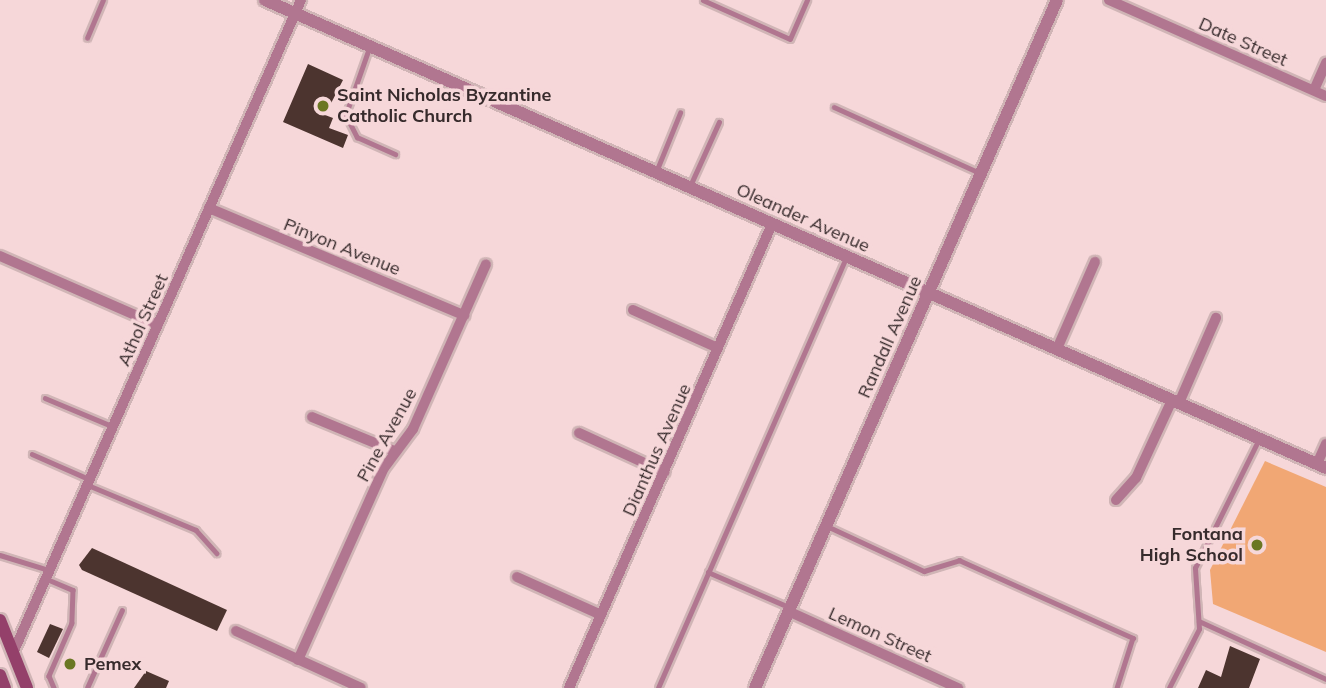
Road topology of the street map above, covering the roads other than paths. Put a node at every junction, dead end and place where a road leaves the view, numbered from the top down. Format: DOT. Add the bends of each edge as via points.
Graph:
graph roads {
  1 [pos="103,0"];
  2 [pos="265,0"];
  3 [pos="300,0"];
  4 [pos="703,0"];
  5 [pos="807,0"];
  6 [pos="1057,0"];
  7 [pos="1109,0"];
  8 [pos="295,13"];
  9 [pos="87,38"];
  10 [pos="371,47"];
  11 [pos="1326,63"];
  12 [pos="1314,90"];
  13 [pos="1326,96"];
  14 [pos="834,107"];
  15 [pos="680,113"];
  16 [pos="719,122"];
  17 [pos="395,155"];
  18 [pos="656,173"];
  19 [pos="981,174"];
  20 [pos="689,187"];
  21 [pos="209,208"];
  22 [pos="772,224"];
  23 [pos="0,256"];
  24 [pos="847,257"];
  25 [pos="1095,262"];
  26 [pos="486,264"];
  27 [pos="928,293"];
  28 [pos="633,310"];
  29 [pos="464,315"];
  30 [pos="1216,318"];
  31 [pos="158,325"];
  32 [pos="718,348"];
  33 [pos="1058,349"];
  34 [pos="45,398"];
  35 [pos="1175,401"];
  36 [pos="312,417"];
  37 [pos="113,426"];
  38 [pos="579,433"];
  39 [pos="1259,438"];
  40 [pos="1326,444"];
  41 [pos="394,451"];
  42 [pos="32,454"];
  43 [pos="1322,466"];
  44 [pos="664,472"];
  45 [pos="89,482"];
  46 [pos="1116,500"];
  47 [pos="826,525"];
  48 [pos="217,553"];
  49 [pos="0,555"];
  50 [pos="708,572"];
  51 [pos="48,574"];
  52 [pos="517,577"];
  53 [pos="789,609"];
  54 [pos="122,610"];
  55 [pos="601,615"];
  56 [pos="0,620"];
  57 [pos="1199,621"];
  58 [pos="236,631"];
  59 [pos="13,653"];
  60 [pos="298,660"];
  61 [pos="0,675"];
  62 [pos="1326,679"];
  63 [pos="5,688"];
  64 [pos="27,688"];
  65 [pos="54,688"];
  66 [pos="88,688"];
  67 [pos="361,688"];
  68 [pos="569,688"];
  69 [pos="658,688"];
  70 [pos="755,688"];
  71 [pos="958,688"];
  72 [pos="1116,688"];
  73 [pos="1169,688"];
  1 -- 9 [label="lane"];
  2 -- 8 [label="street, Oleander Avenue"];
  3 -- 8 [label="street, Athol Street"];
  4 -- 5 [label="lane" via="790,39"];
  6 -- 19 [label="street, Randall Avenue"];
  7 -- 12 [label="street, Date Street"];
  8 -- 10 [label="street, Oleander Avenue"];
  8 -- 21 [label="street, Athol Street"];
  10 -- 17 [label="lane" via="346,115 357,137"];
  10 -- 18 [label="street, Oleander Avenue"];
  11 -- 12 [label="street"];
  12 -- 13 [label="street, Date Street"];
  14 -- 19 [label="lane"];
  15 -- 18 [label="lane"];
  16 -- 20 [label="lane"];
  18 -- 20 [label="street, Oleander Avenue"];
  19 -- 27 [label="street, Randall Avenue"];
  20 -- 22 [label="street, Oleander Avenue"];
  21 -- 29 [label="street, Pinyon Avenue"];
  21 -- 31 [label="street, Athol Street"];
  22 -- 24 [label="street, Oleander Avenue"];
  22 -- 32 [label="street, Dianthus Avenue"];
  23 -- 31 [label="street"];
  24 -- 27 [label="street, Oleander Avenue"];
  24 -- 50 [label="lane"];
  25 -- 33 [label="street"];
  26 -- 29 [label="street, Pine Avenue"];
  27 -- 33 [label="street, Oleander Avenue"];
  27 -- 47 [label="street, Randall Avenue"];
  28 -- 32 [label="street"];
  29 -- 41 [label="street, Pine Avenue" via="413,429"];
  30 -- 35 [label="street"];
  31 -- 37 [label="street, Athol Street"];
  32 -- 44 [label="street, Dianthus Avenue"];
  33 -- 35 [label="street, Oleander Avenue"];
  34 -- 37 [label="lane"];
  35 -- 39 [label="street, Oleander Avenue"];
  35 -- 46 [label="street" via="1136,478"];
  36 -- 41 [label="street"];
  37 -- 45 [label="street, Athol Street"];
  38 -- 44 [label="street"];
  39 -- 43 [label="street, Oleander Avenue"];
  39 -- 57 [label="lane" via="1195,568"];
  40 -- 43 [label="street"];
  41 -- 60 [label="street, Pine Avenue"];
  42 -- 45 [label="lane"];
  44 -- 55 [label="street, Dianthus Avenue"];
  45 -- 48 [label="lane" via="196,530"];
  45 -- 51 [label="street, Athol Street"];
  47 -- 53 [label="street, Randall Avenue"];
  47 -- 72 [label="lane" via="923,571 959,560 1133,638"];
  49 -- 51 [label="lane"];
  50 -- 53 [label="lane"];
  50 -- 69 [label="lane"];
  51 -- 59 [label="street, Athol Street"];
  51 -- 65 [label="lane" via="73,590 72,623 49,676"];
  52 -- 55 [label="street"];
  53 -- 70 [label="street, Randall Avenue"];
  53 -- 71 [label="street, Lemon Street"];
  54 -- 66 [label="lane"];
  55 -- 68 [label="street, Dianthus Avenue"];
  56 -- 59 [label="main road"];
  57 -- 62 [label="lane"];
  57 -- 73 [label="lane"];
  58 -- 60 [label="street"];
  59 -- 64 [label="main road"];
  60 -- 67 [label="street"];
  61 -- 63 [label="main road"];
}
